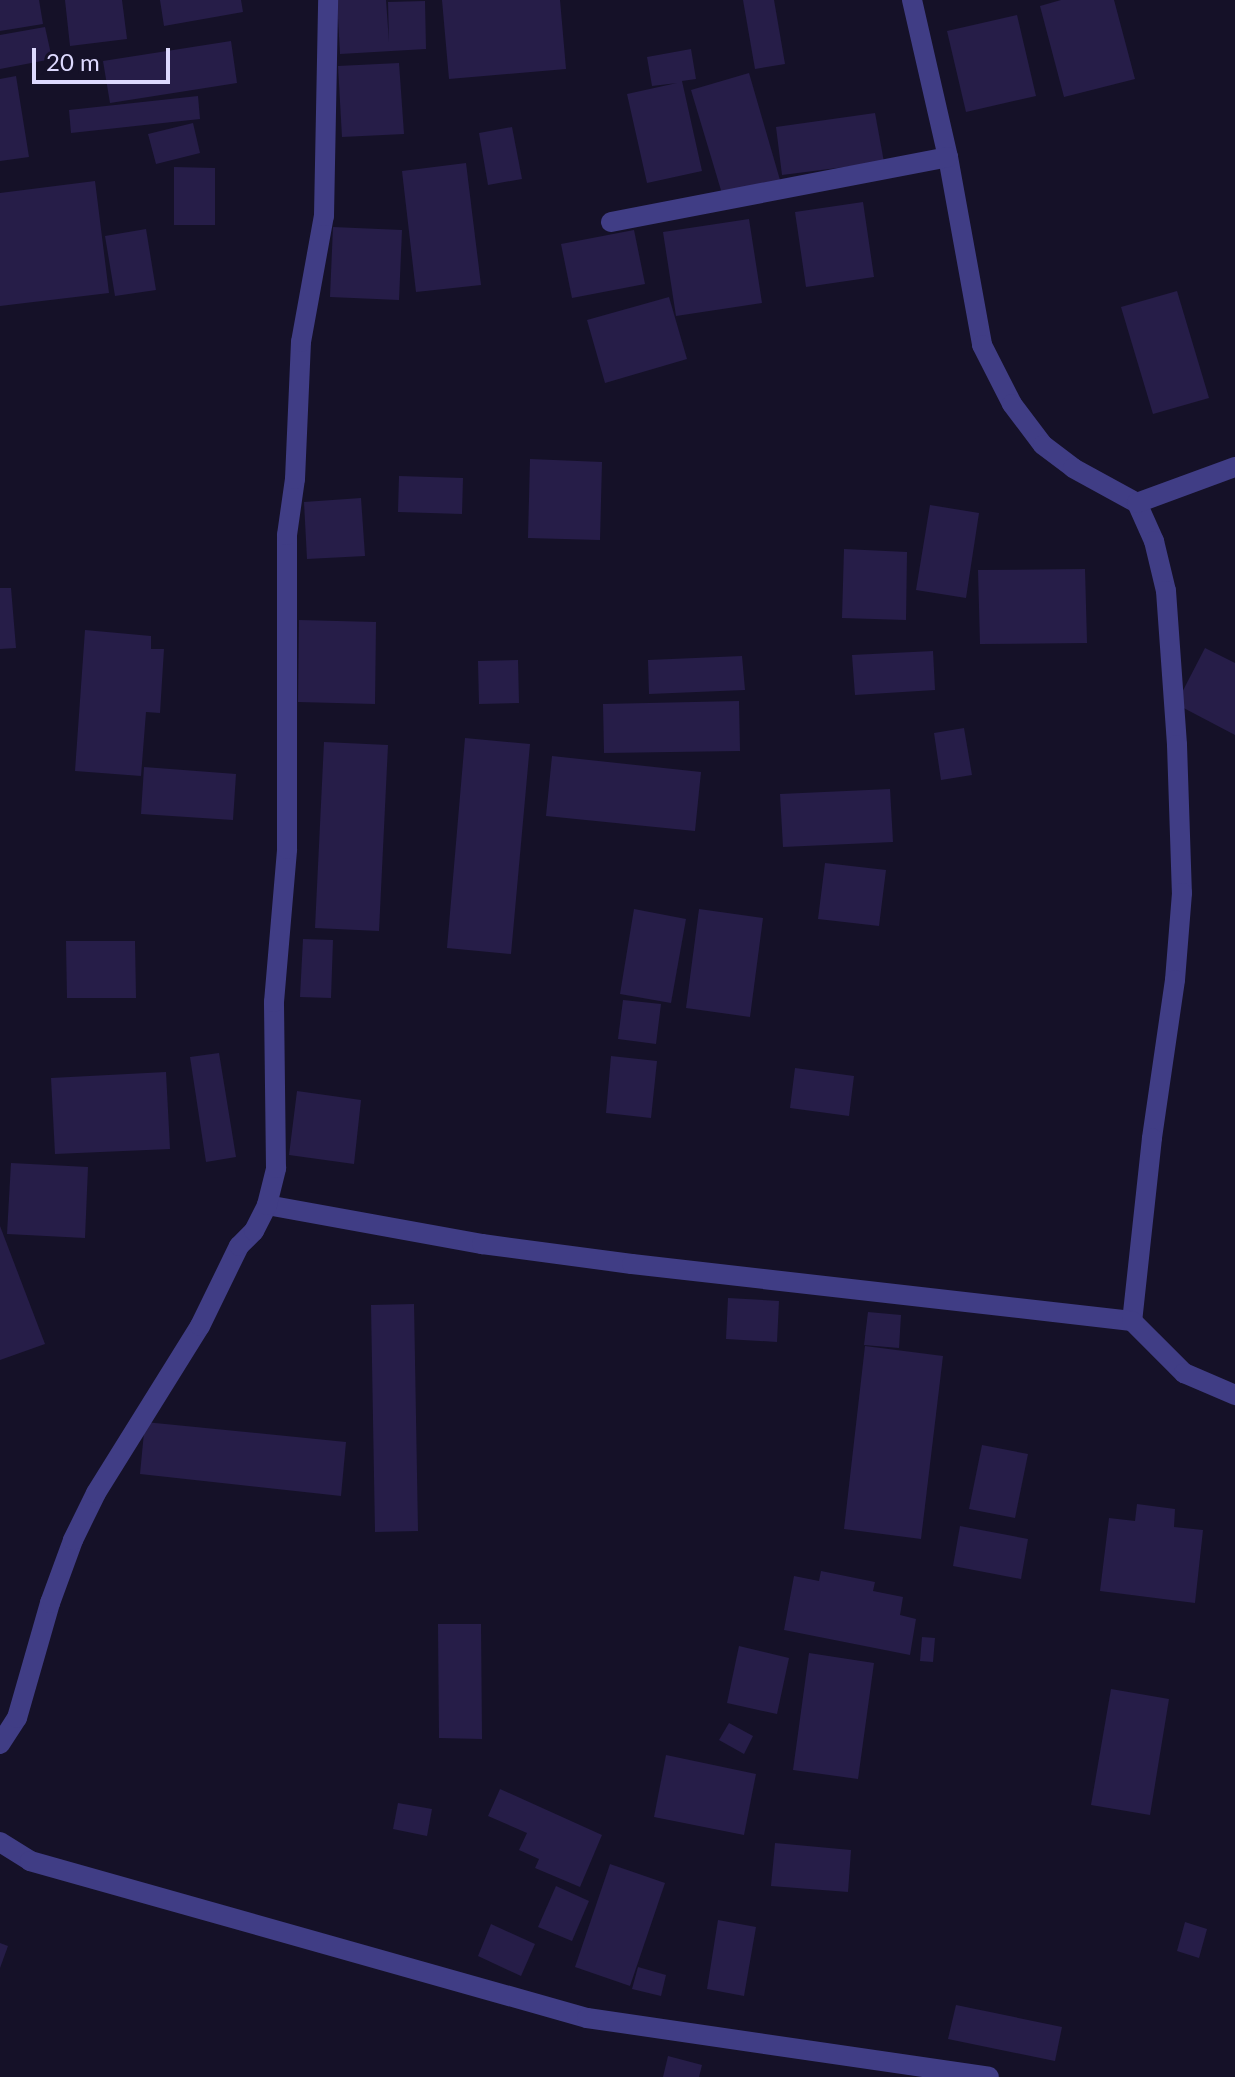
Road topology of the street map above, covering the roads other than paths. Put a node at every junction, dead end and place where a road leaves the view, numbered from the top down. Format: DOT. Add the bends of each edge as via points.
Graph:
graph roads {
  1 [pos="328,0"];
  2 [pos="912,0"];
  3 [pos="948,157"];
  4 [pos="611,222"];
  5 [pos="1235,467"];
  6 [pos="1137,503"];
  7 [pos="267,1205"];
  8 [pos="1132,1321"];
  9 [pos="1235,1395"];
  10 [pos="0,1744"];
  11 [pos="0,1842"];
  12 [pos="989,2077"];
  1 -- 7 [label="street" via="324,216 301,342 287,535 287,849 274,1002 276,1168"];
  2 -- 3 [label="street"];
  3 -- 4 [label="street"];
  3 -- 6 [label="street" via="982,345 1012,404 1043,445"];
  5 -- 6 [label="street"];
  6 -- 8 [label="street" via="1154,541 1166,591 1182,893"];
  7 -- 8 [label="street" via="572,1256"];
  7 -- 10 [label="street" via="239,1246 200,1326 96,1493 50,1603 17,1718"];
  8 -- 9 [label="street" via="1184,1373"];
  11 -- 12 [label="street" via="30,1861 587,2018"];
}
